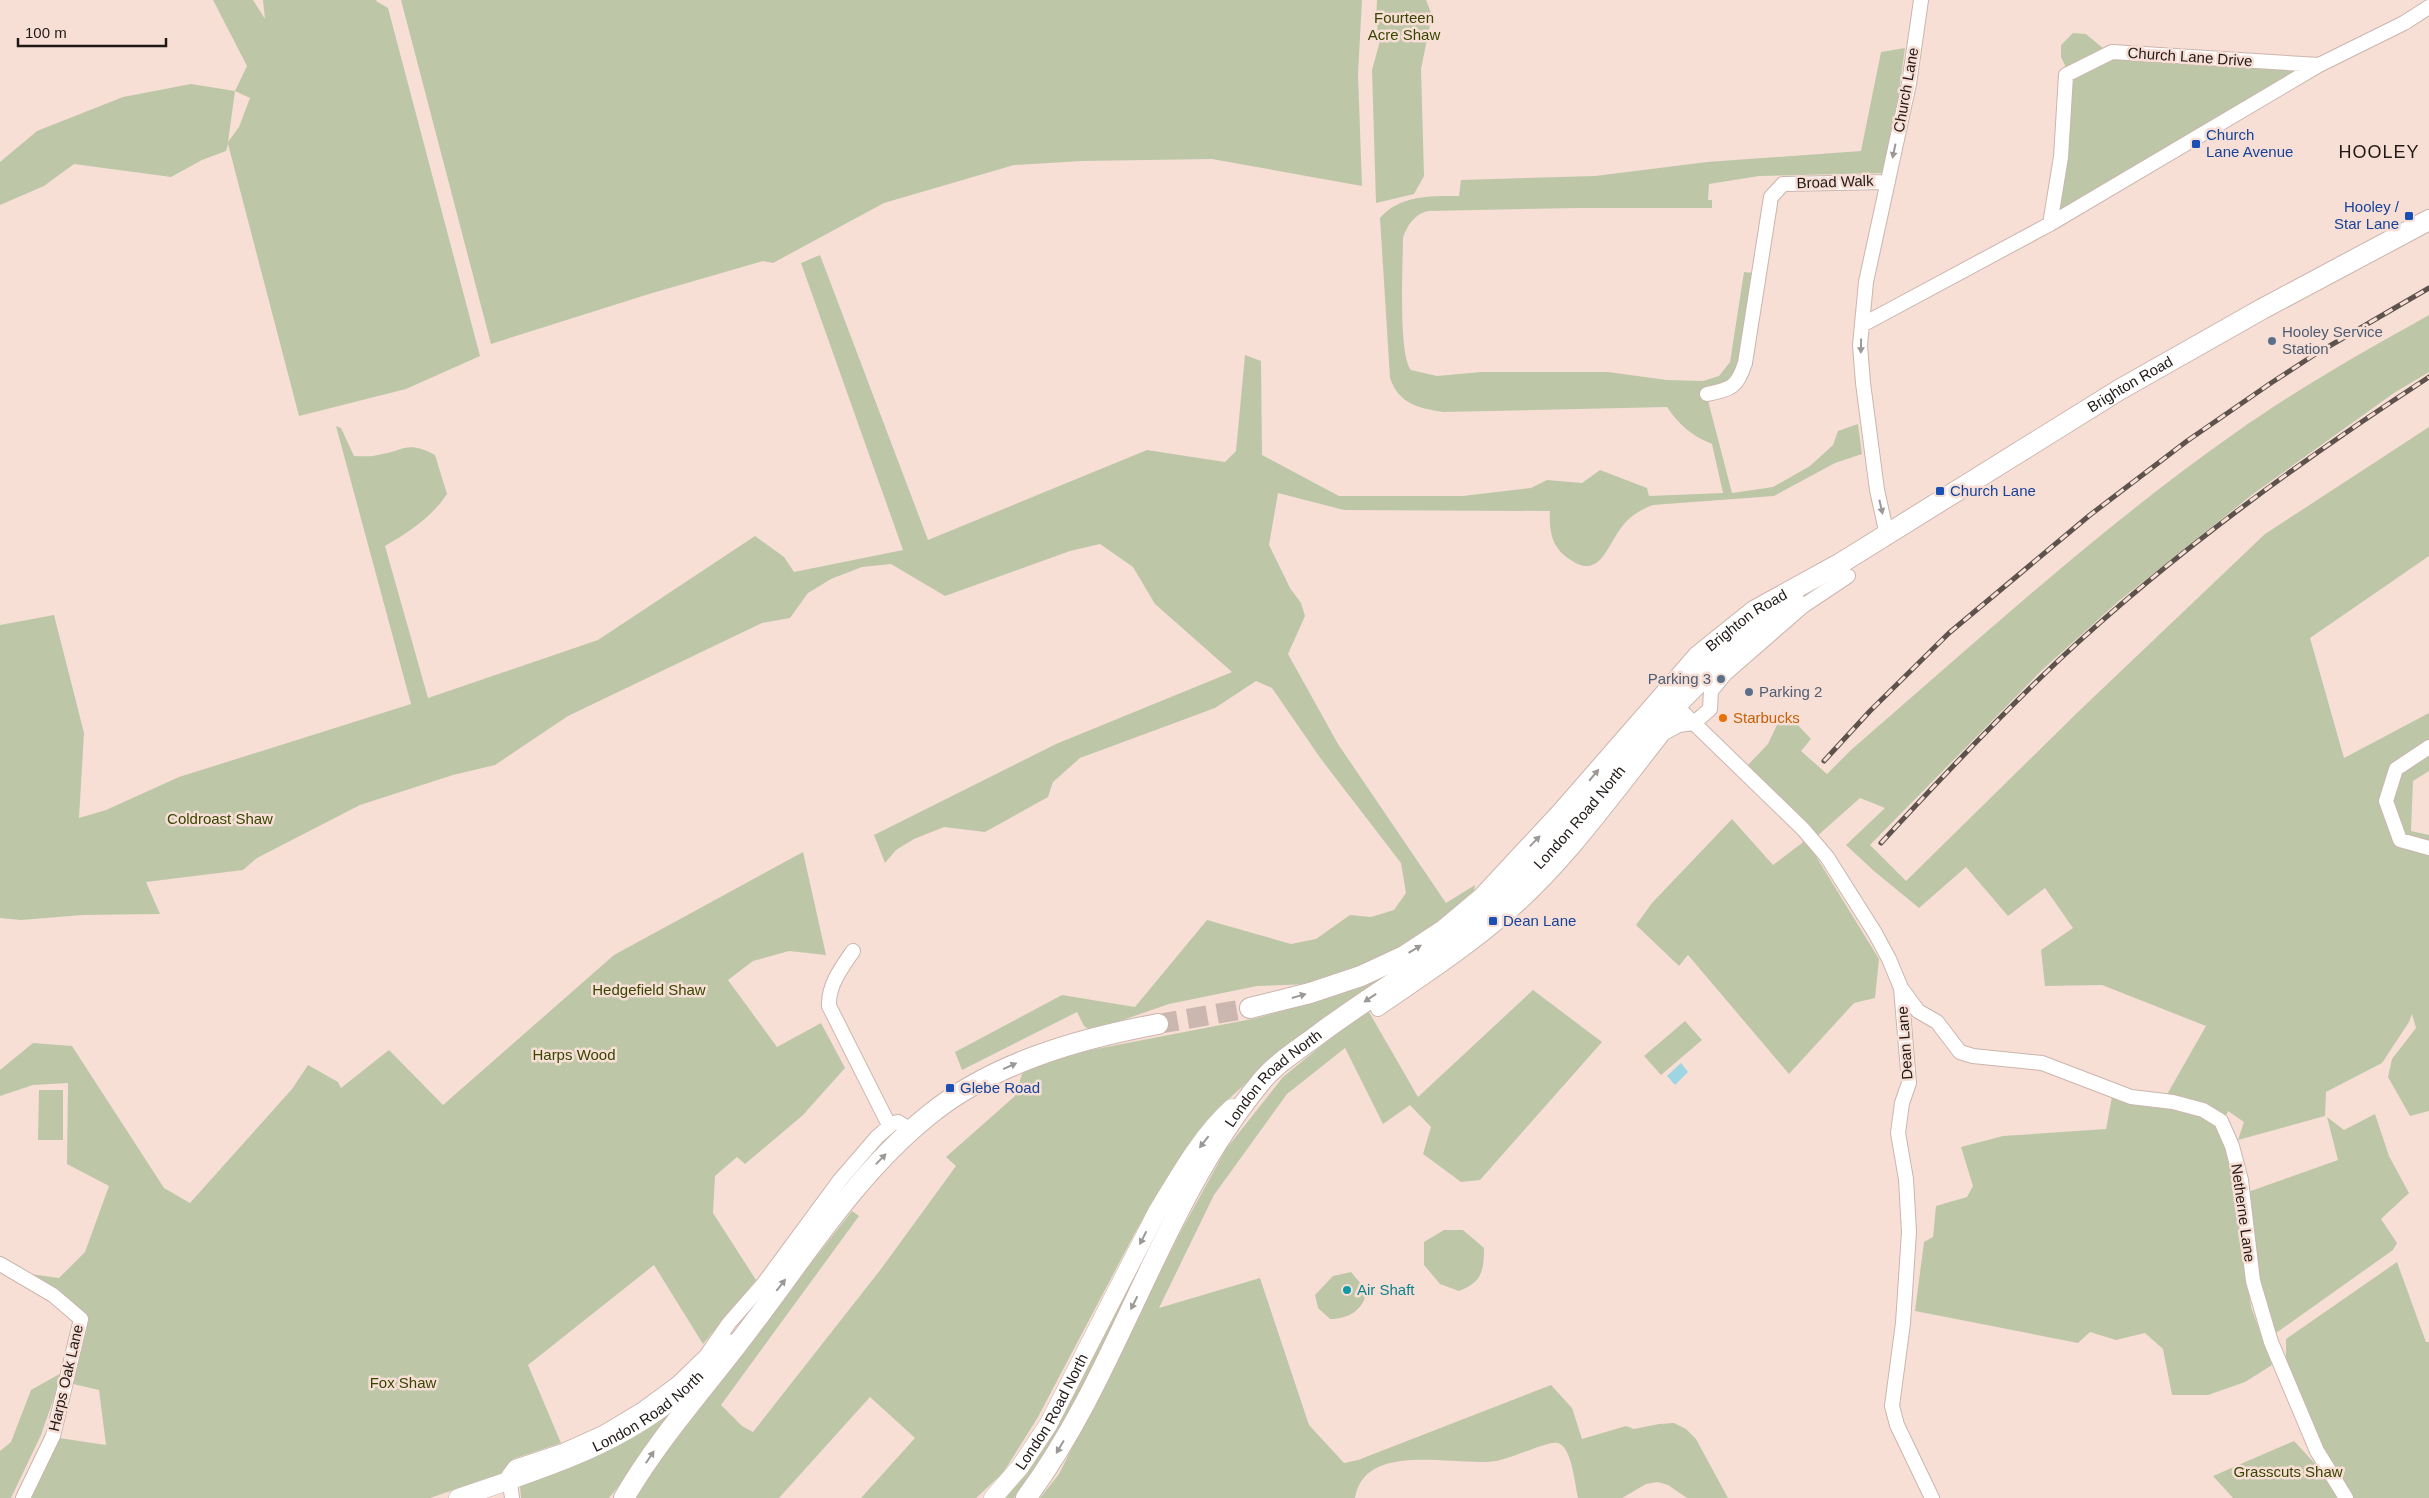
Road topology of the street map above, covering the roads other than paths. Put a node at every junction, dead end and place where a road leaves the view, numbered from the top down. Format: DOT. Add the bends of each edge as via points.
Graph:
graph roads {
  1 [pos="1921,0"];
  2 [pos="2429,8"];
  3 [pos="2319,65"];
  4 [pos="1888,182"];
  5 [pos="2429,220"];
  6 [pos="2050,224"];
  7 [pos="1862,325"];
  8 [pos="1706,394"];
  9 [pos="1888,535"];
  10 [pos="1845,570"];
  11 [pos="1743,649"];
  12 [pos="1670,700"];
  13 [pos="1694,723"];
  14 [pos="1656,735"];
  15 [pos="2429,747"];
  16 [pos="2429,848"];
  17 [pos="853,950"];
  18 [pos="1901,988"];
  19 [pos="1250,1008"];
  20 [pos="1378,1009"];
  21 [pos="1158,1024"];
  22 [pos="1261,1081"];
  23 [pos="888,1125"];
  24 [pos="911,1130"];
  25 [pos="0,1264"];
  26 [pos="752,1325"];
  27 [pos="509,1481"];
  28 [pos="23,1498"];
  29 [pos="458,1498"];
  30 [pos="512,1498"];
  31 [pos="624,1498"];
  32 [pos="993,1498"];
  33 [pos="1026,1498"];
  34 [pos="1932,1498"];
  35 [pos="2346,1498"];
  1 -- 4 [label="street, Church Lane, one-way" via="1909,84"];
  2 -- 3 [label="street"];
  3 -- 6 [label="street"];
  3 -- 6 [label="street, Church Lane Drive" via="2112,52 2066,75 2061,157"];
  4 -- 7 [label="street, Church Lane" via="1866,282"];
  4 -- 8 [label="street, Broad Walk" via="1783,184 1771,197 1740,380 1730,389"];
  5 -- 9 [label="highway, Brighton Road" via="2255,312 2128,385"];
  6 -- 7 [label="street"];
  7 -- 9 [label="street, Church Lane, one-way" via="1863,383 1877,490"];
  9 -- 10 [label="highway, Brighton Road"];
  10 -- 11 [label="highway, Brighton Road"];
  10 -- 12 [label="highway, Brighton Road" via="1754,611 1698,656"];
  11 -- 12 [label="highway, Brighton Road"];
  11 -- 13 [label="street, Brighton Road" via="1712,691 1710,709"];
  12 -- 13 [label="street, Dean Lane"];
  12 -- 14 [label="highway, London Road North"];
  19 -- 12 [label="highway, London Road North, one-way" via="1361,976 1404,956 1445,929 1482,898"];
  13 -- 14 [label="street, London Road North" via="1679,725"];
  13 -- 18 [label="street, Dean Lane" via="1803,829 1827,858 1875,933"];
  14 -- 20 [label="street, London Road North" via="1554,868 1511,912"];
  14 -- 22 [label="highway, London Road North, one-way" via="1547,856 1494,909 1328,1027"];
  15 -- 16 [label="street" via="2396,769 2386,801 2400,840"];
  17 -- 23 [label="street" via="836,978 829,1006"];
  18 -- 34 [label="street, Dean Lane" via="1909,1083 1902,1103 1898,1133 1906,1179 1909,1232 1904,1323 1892,1406 1897,1425"];
  18 -- 35 [label="street, Netherne Lane" via="1918,1011 1936,1022 1960,1052 2042,1063 2132,1097 2173,1102 2203,1110 2222,1121 2241,1180 2253,1281 2271,1342 2317,1451"];
  24 -- 21 [label="highway, London Road North, one-way" via="949,1099 1021,1062 1068,1046"];
  22 -- 32 [label="main road, London Road North, one-way" via="1229,1111 1178,1178 1157,1212 1048,1425 1020,1467"];
  22 -- 33 [label="highway, one-way" via="1232,1121 1187,1196 1067,1435"];
  23 -- 24 [label="street" via="898,1122"];
  23 -- 27 [label="street" via="840,1180 773,1271 706,1356 687,1375 643,1409 603,1433 515,1467 508,1475"];
  26 -- 24 [label="highway, London Road North, one-way" via="854,1190"];
  25 -- 28 [label="street, Harps Oak Lane" via="53,1295 81,1319 53,1436"];
  26 -- 27 [label="main road, London Road North" via="733,1338 684,1390 648,1416 586,1452"];
  31 -- 26 [label="highway, one-way" via="654,1450"];
  27 -- 29 [label="main road, London Road North"];
  27 -- 30 [label="street"];
}
